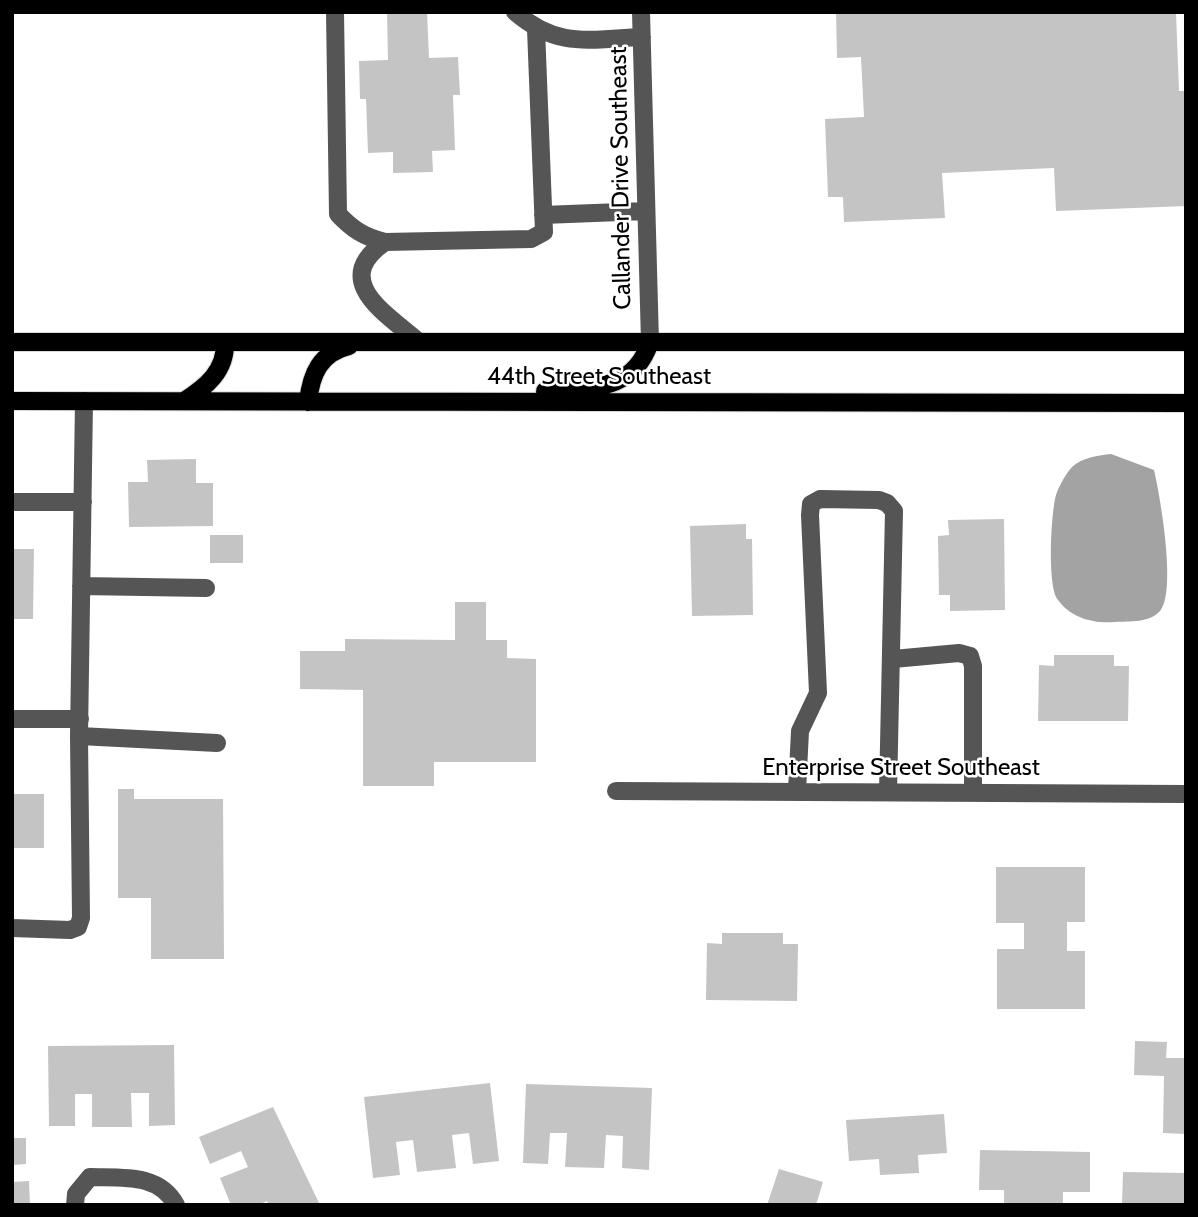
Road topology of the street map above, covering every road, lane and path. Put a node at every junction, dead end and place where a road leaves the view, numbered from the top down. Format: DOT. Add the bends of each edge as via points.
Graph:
graph roads {
  1 [pos="335,12"];
  2 [pos="515,12"];
  3 [pos="641,12"];
  4 [pos="536,29"];
  5 [pos="642,37"];
  6 [pos="646,211"];
  7 [pos="543,215"];
  8 [pos="385,242"];
  9 [pos="12,342"];
  10 [pos="225,342"];
  11 [pos="366,342"];
  12 [pos="419,342"];
  13 [pos="649,342"];
  14 [pos="1186,342"];
  15 [pos="12,401"];
  16 [pos="84,401"];
  17 [pos="184,401"];
  18 [pos="427,401"];
  19 [pos="308,402"];
  20 [pos="1186,403"];
  21 [pos="12,502"];
  22 [pos="83,502"];
  23 [pos="81,586"];
  24 [pos="206,588"];
  25 [pos="893,659"];
  26 [pos="12,719"];
  27 [pos="80,728"];
  28 [pos="217,743"];
  29 [pos="616,791"];
  30 [pos="797,792"];
  31 [pos="888,792"];
  32 [pos="973,793"];
  33 [pos="1186,794"];
  34 [pos="12,928"];
  35 [pos="75,1205"];
  36 [pos="176,1205"];
  1 -- 8 [label="street" via="338,214 352,229"];
  2 -- 4 [label="street"];
  3 -- 5 [label="street, Callander Drive Southeast"];
  4 -- 5 [label="street" via="561,40"];
  4 -- 7 [label="street"];
  5 -- 6 [label="street, Callander Drive Southeast"];
  6 -- 7 [label="street"];
  6 -- 13 [label="street, Callander Drive Southeast"];
  7 -- 8 [label="street" via="544,232 531,239"];
  8 -- 12 [label="street" via="373,250 361,269 364,290"];
  9 -- 10 [label="main road, 44th Street Southeast"];
  10 -- 11 [label="main road, 44th Street Southeast"];
  10 -- 17 [label="main road" via="221,367 204,388"];
  11 -- 12 [label="main road, 44th Street Southeast"];
  11 -- 19 [label="main road" via="338,349 322,360 311,378"];
  12 -- 13 [label="main road, 44th Street Southeast"];
  13 -- 14 [label="main road, 44th Street Southeast"];
  13 -- 18 [label="main road" via="634,371 612,385"];
  15 -- 16 [label="main road, 44th Street Southeast"];
  16 -- 17 [label="main road, 44th Street Southeast"];
  16 -- 22 [label="street"];
  17 -- 19 [label="main road, 44th Street Southeast"];
  18 -- 19 [label="main road, 44th Street Southeast"];
  18 -- 20 [label="main road, 44th Street Southeast"];
  21 -- 22 [label="street"];
  22 -- 23 [label="street"];
  23 -- 24 [label="street"];
  23 -- 27 [label="street"];
  25 -- 30 [label="street" via="894,511 879,500 820,499 811,504 810,515 818,694 800,731"];
  25 -- 31 [label="street"];
  25 -- 32 [label="street" via="970,656"];
  26 -- 27 [label="street"];
  27 -- 28 [label="street"];
  27 -- 34 [label="street" via="78,927"];
  29 -- 30 [label="street, Enterprise Street Southeast"];
  30 -- 31 [label="street, Enterprise Street Southeast"];
  31 -- 32 [label="street, Enterprise Street Southeast"];
  32 -- 33 [label="street, Enterprise Street Southeast"];
  35 -- 36 [label="street" via="76,1194 90,1177 145,1179 169,1191"];
}
